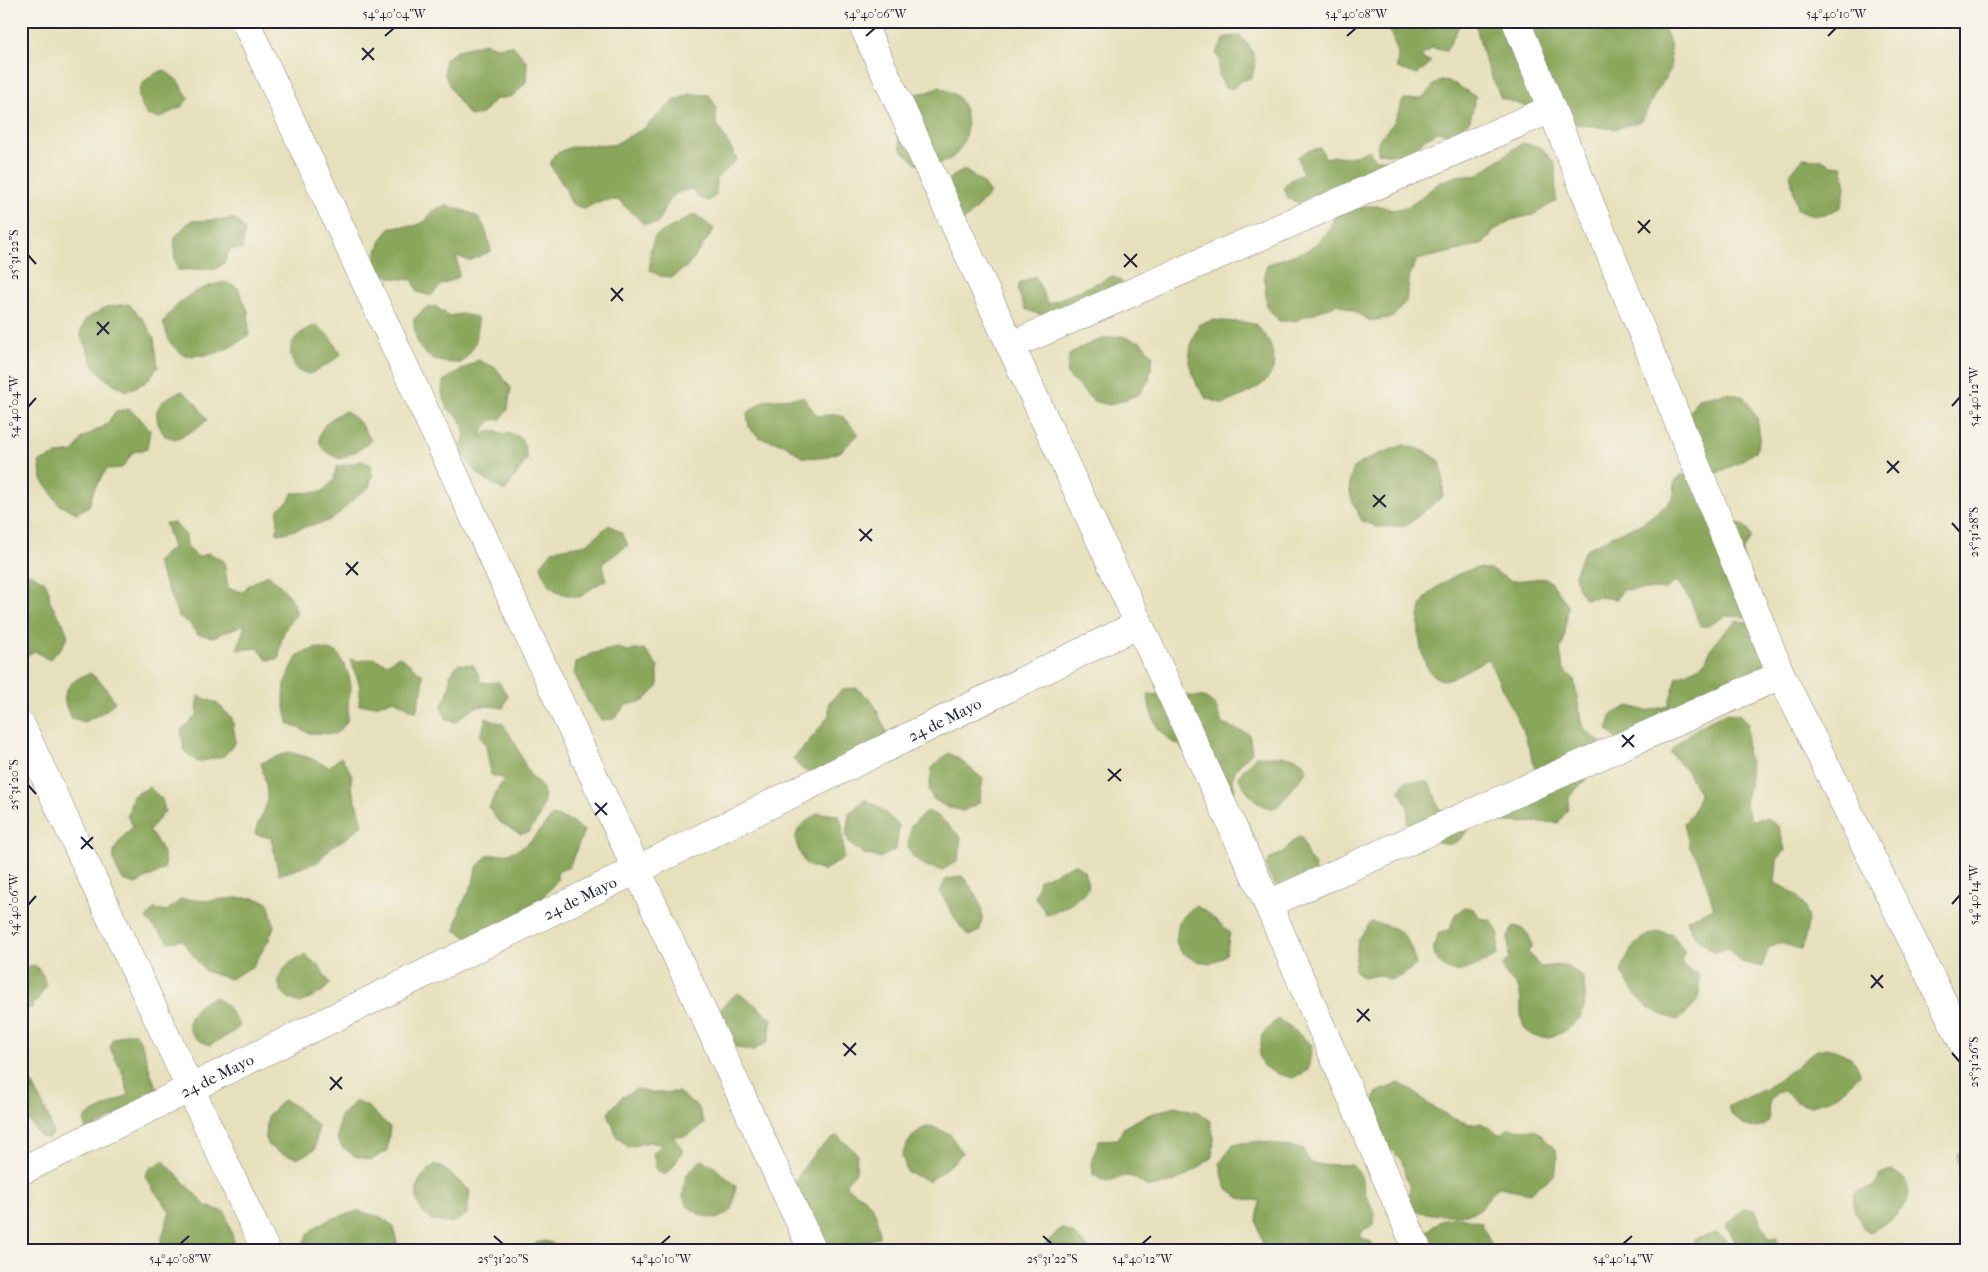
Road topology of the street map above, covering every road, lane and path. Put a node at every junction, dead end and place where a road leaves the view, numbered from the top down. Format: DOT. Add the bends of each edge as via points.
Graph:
graph roads {
  1 [pos="245,21"];
  2 [pos="861,21"];
  3 [pos="1516,21"];
  4 [pos="1551,109"];
  5 [pos="1010,346"];
  6 [pos="1139,624"];
  7 [pos="1781,675"];
  8 [pos="21,725"];
  9 [pos="637,870"];
  10 [pos="1268,904"];
  11 [pos="1967,1051"];
  12 [pos="190,1088"];
  13 [pos="21,1171"];
  14 [pos="266,1251"];
  15 [pos="813,1251"];
  16 [pos="1418,1251"];
  1 -- 9 [label="street"];
  2 -- 5 [label="street"];
  3 -- 4 [label="street"];
  4 -- 5 [label="street"];
  4 -- 7 [label="street"];
  5 -- 6 [label="street"];
  6 -- 9 [label="street, 24 de Mayo"];
  6 -- 10 [label="street"];
  7 -- 10 [label="street"];
  7 -- 11 [label="street"];
  8 -- 12 [label="street"];
  9 -- 12 [label="street, 24 de Mayo"];
  9 -- 15 [label="street"];
  10 -- 16 [label="street"];
  12 -- 13 [label="street, 24 de Mayo"];
  12 -- 14 [label="street"];
}
